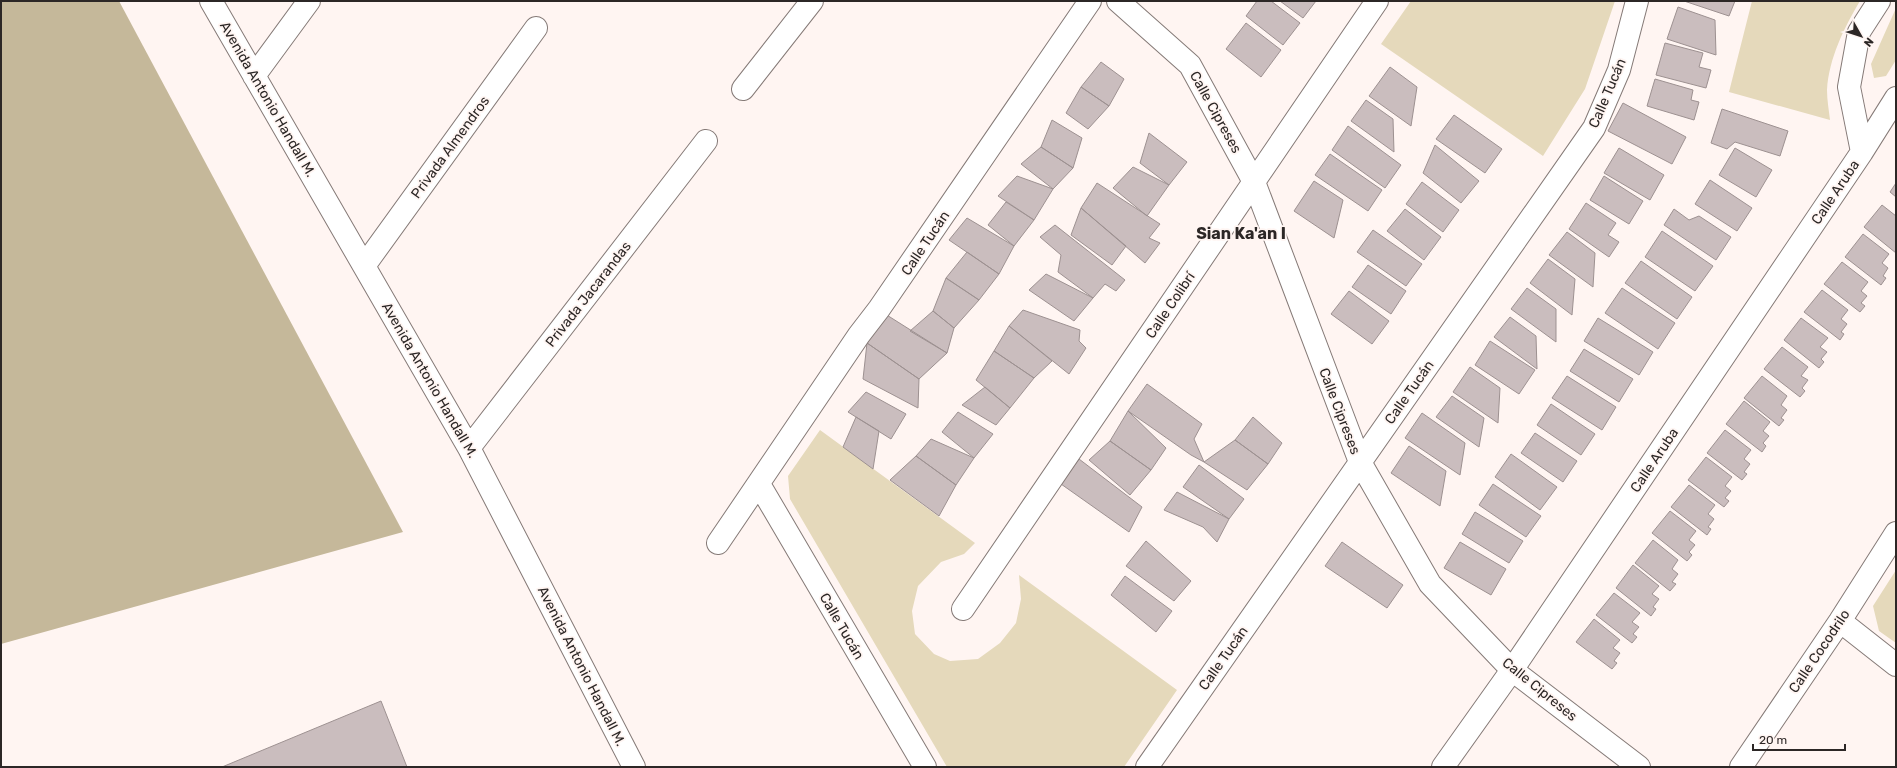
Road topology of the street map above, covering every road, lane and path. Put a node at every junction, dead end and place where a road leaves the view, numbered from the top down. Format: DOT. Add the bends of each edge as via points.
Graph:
graph roads {
  1 [pos="211,1"];
  2 [pos="309,1"];
  3 [pos="812,1"];
  4 [pos="1090,1"];
  5 [pos="1118,1"];
  6 [pos="1377,1"];
  7 [pos="1637,1"];
  8 [pos="1879,1"];
  9 [pos="536,28"];
  10 [pos="254,76"];
  11 [pos="743,89"];
  12 [pos="1896,98"];
  13 [pos="706,141"];
  14 [pos="1862,152"];
  15 [pos="1254,182"];
  16 [pos="364,266"];
  17 [pos="469,448"];
  18 [pos="1360,462"];
  19 [pos="759,484"];
  20 [pos="1896,533"];
  21 [pos="718,543"];
  22 [pos="963,609"];
  23 [pos="1840,621"];
  24 [pos="1896,666"];
  25 [pos="1512,670"];
  26 [pos="634,767"];
  27 [pos="926,767"];
  28 [pos="1147,767"];
  29 [pos="1444,767"];
  30 [pos="1639,767"];
  31 [pos="1740,767"];
  1 -- 10 [label="street, Avenida Antonio Handall M."];
  2 -- 10 [label="street"];
  3 -- 11 [label="street"];
  4 -- 19 [label="street, Calle Tucán"];
  5 -- 15 [label="street, Calle Cipreses" via="1190,65"];
  6 -- 15 [label="street, Calle Colibrí"];
  7 -- 18 [label="street, Calle Tucán" via="1619,70 1594,128"];
  8 -- 14 [label="street, Calle Aruba" via="1859,32 1850,87"];
  9 -- 16 [label="street, Privada Almendros"];
  10 -- 16 [label="street, Avenida Antonio Handall M."];
  12 -- 14 [label="street, Calle Aruba"];
  13 -- 17 [label="street, Privada Jacarandas"];
  14 -- 25 [label="street, Calle Aruba"];
  15 -- 18 [label="street, Calle Cipreses"];
  15 -- 22 [label="street, Calle Colibrí"];
  16 -- 17 [label="street, Avenida Antonio Handall M."];
  17 -- 26 [label="street, Avenida Antonio Handall M."];
  18 -- 25 [label="street, Calle Cipreses" via="1430,584"];
  18 -- 28 [label="street, Calle Tucán"];
  19 -- 21 [label="street, Calle Tucán"];
  19 -- 27 [label="street, Calle Tucán"];
  20 -- 23 [label="street, Calle Cocodrilo"];
  23 -- 24 [label="street"];
  23 -- 31 [label="street, Calle Cocodrilo"];
  25 -- 29 [label="street, Calle Aruba"];
  25 -- 30 [label="street, Calle Cipreses"];
}
